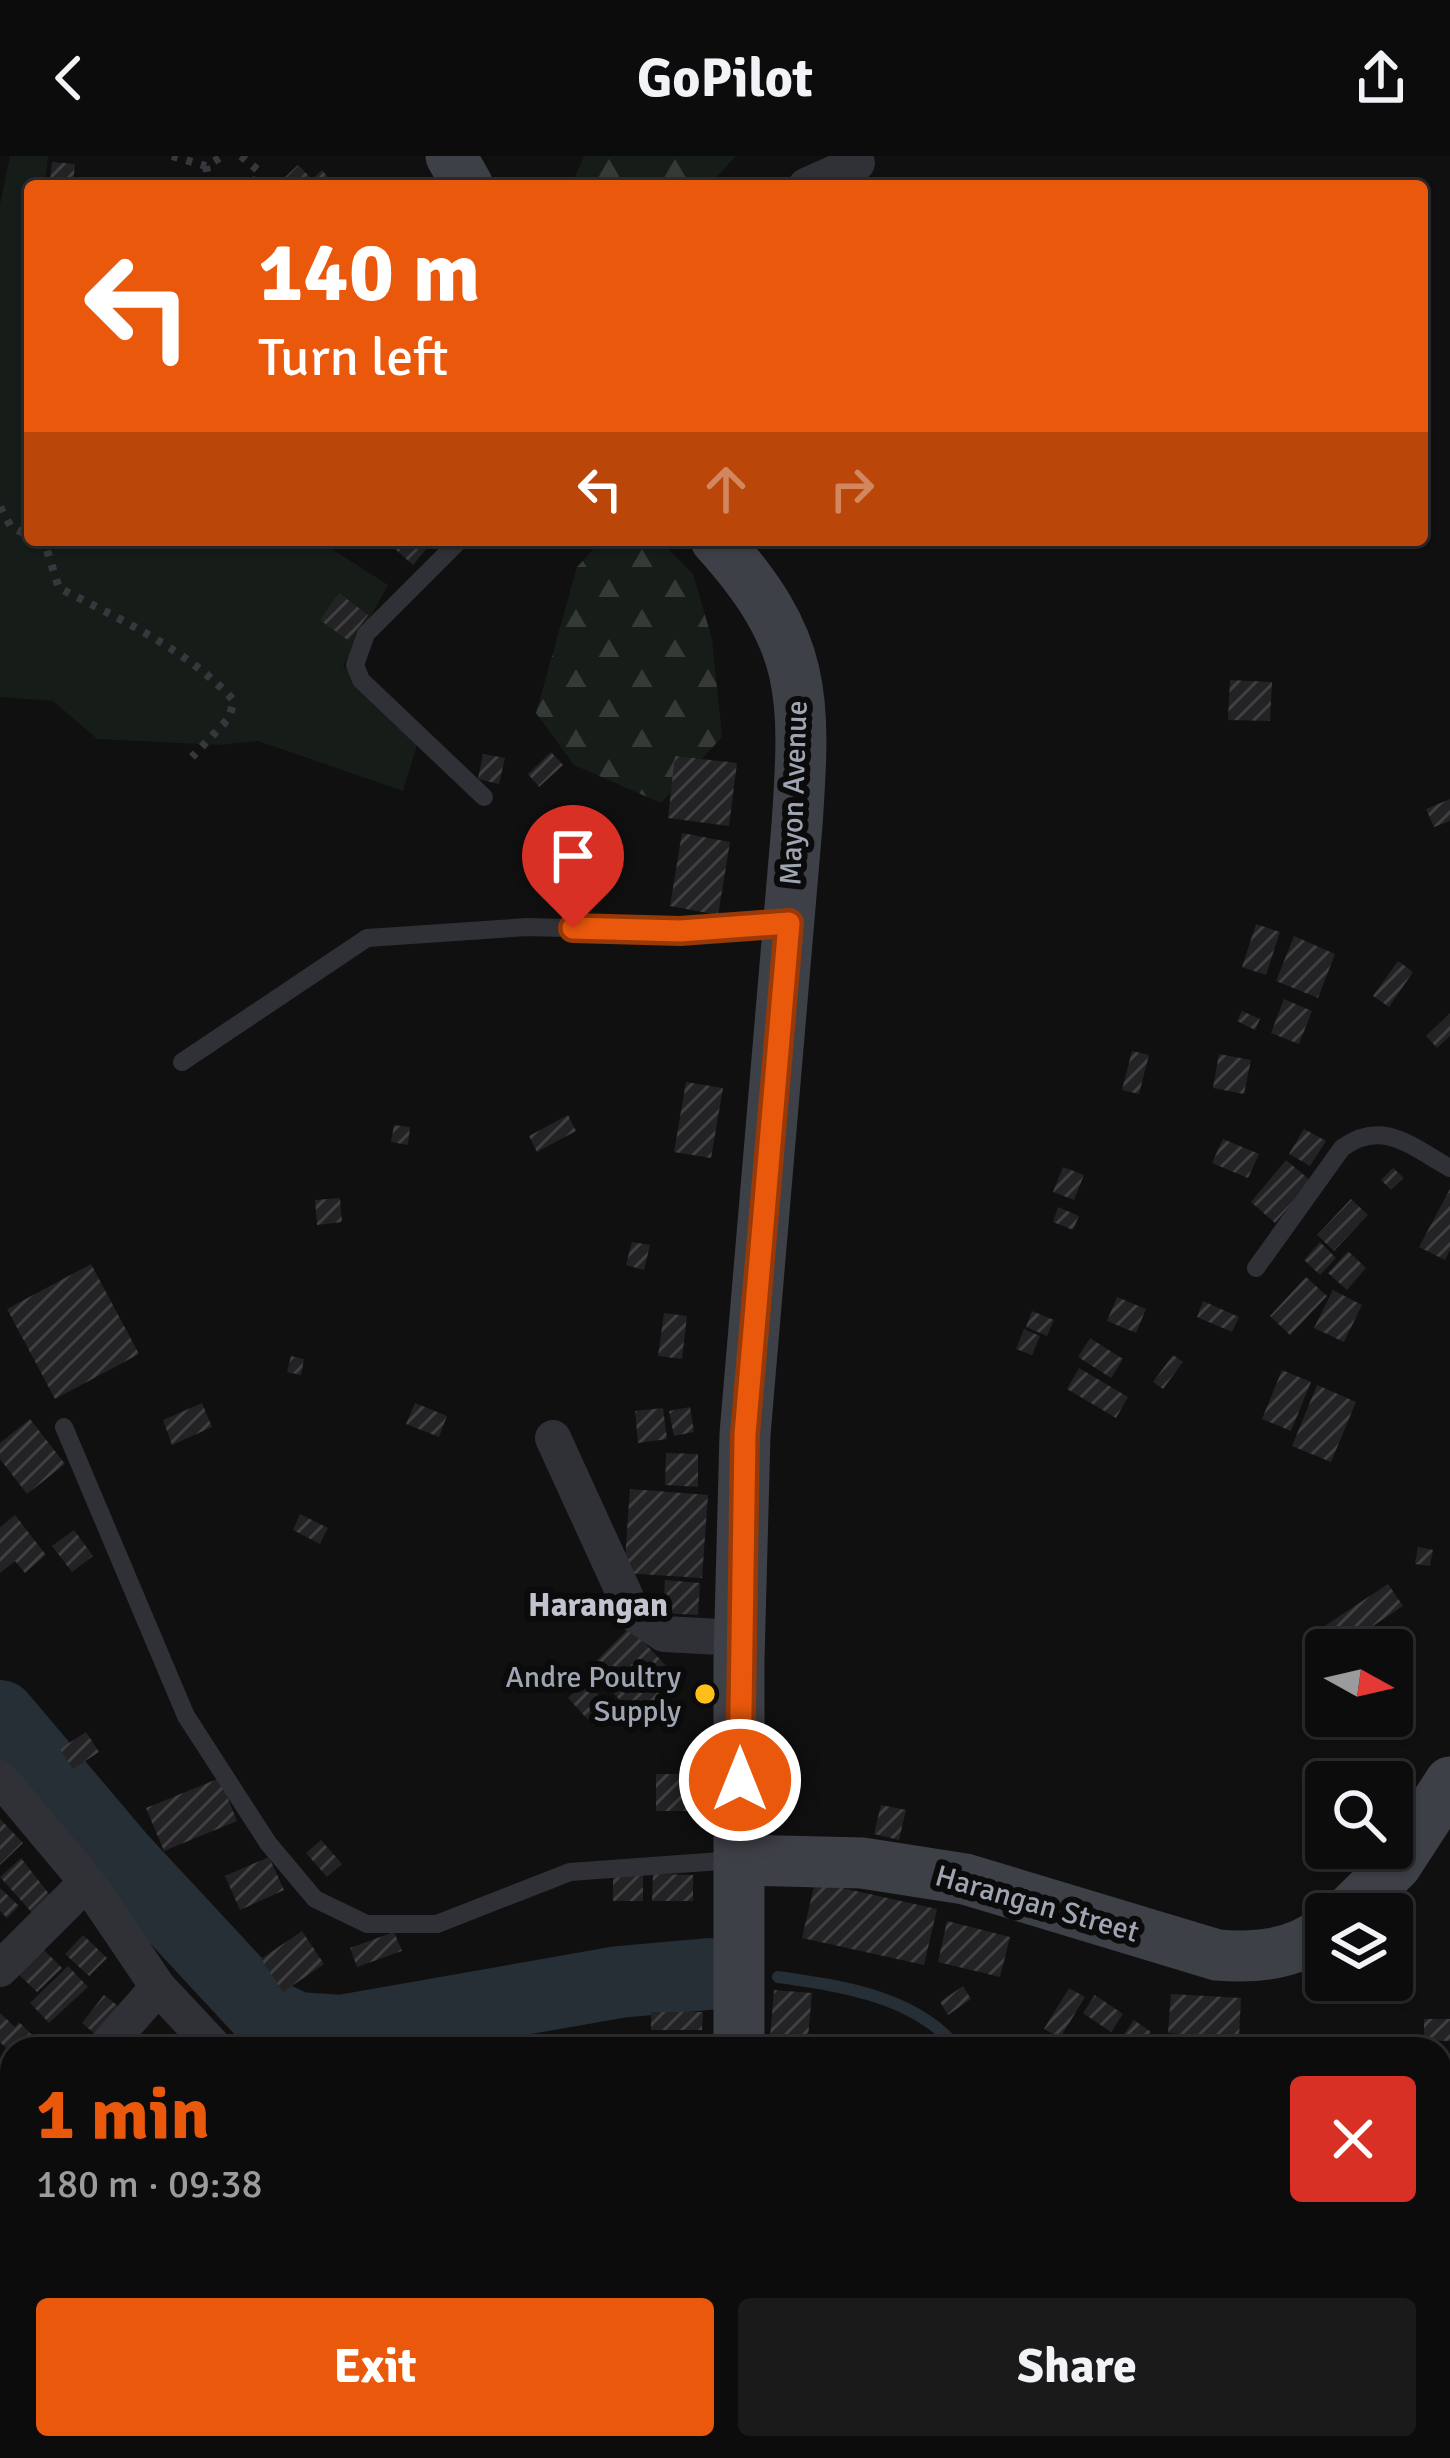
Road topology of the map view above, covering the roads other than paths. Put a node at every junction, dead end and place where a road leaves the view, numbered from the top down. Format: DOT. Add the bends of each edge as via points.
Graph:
graph roads {
  1 [pos="856,163"];
  2 [pos="819,180"];
  3 [pos="454,546"];
  4 [pos="721,546"];
  5 [pos="484,797"];
  6 [pos="789,923"];
  7 [pos="182,1062"];
  8 [pos="1450,1168"];
  9 [pos="1256,1268"];
  10 [pos="64,1427"];
  11 [pos="553,1438"];
  12 [pos="740,1638"];
  13 [pos="0,1778"];
  14 [pos="1450,1782"];
  15 [pos="740,1860"];
  16 [pos="87,1882"];
  17 [pos="1367,1893"];
  18 [pos="1305,1941"];
  19 [pos="0,1969"];
  20 [pos="158,1987"];
  21 [pos="114,2037"];
  22 [pos="205,2037"];
  23 [pos="739,2037"];
  1 -- 2 [label="street"];
  3 -- 5 [label="lane" via="366,634 355,665 361,680"];
  4 -- 6 [label="main road, Mayon Avenue" via="756,584 797,673 801,772"];
  6 -- 7 [label="lane" via="367,938"];
  6 -- 12 [label="main road, Mayon Avenue" via="745,1434"];
  8 -- 9 [label="lane" via="1389,1135 1361,1133"];
  10 -- 15 [label="lane" via="186,1716 268,1844 315,1899 368,1924 437,1924 570,1872"];
  11 -- 12 [label="street" via="633,1613 664,1634"];
  12 -- 15 [label="main road, Mayon Avenue"];
  13 -- 16 [label="street"];
  14 -- 17 [label="main road" via="1396,1865"];
  15 -- 18 [label="main road, Harangan Street" via="933,1873 1217,1955 1282,1953"];
  15 -- 23 [label="main road, Mayon Avenue"];
  16 -- 19 [label="street"];
  16 -- 20 [label="street"];
  20 -- 21 [label="street"];
  20 -- 22 [label="street"];
}
